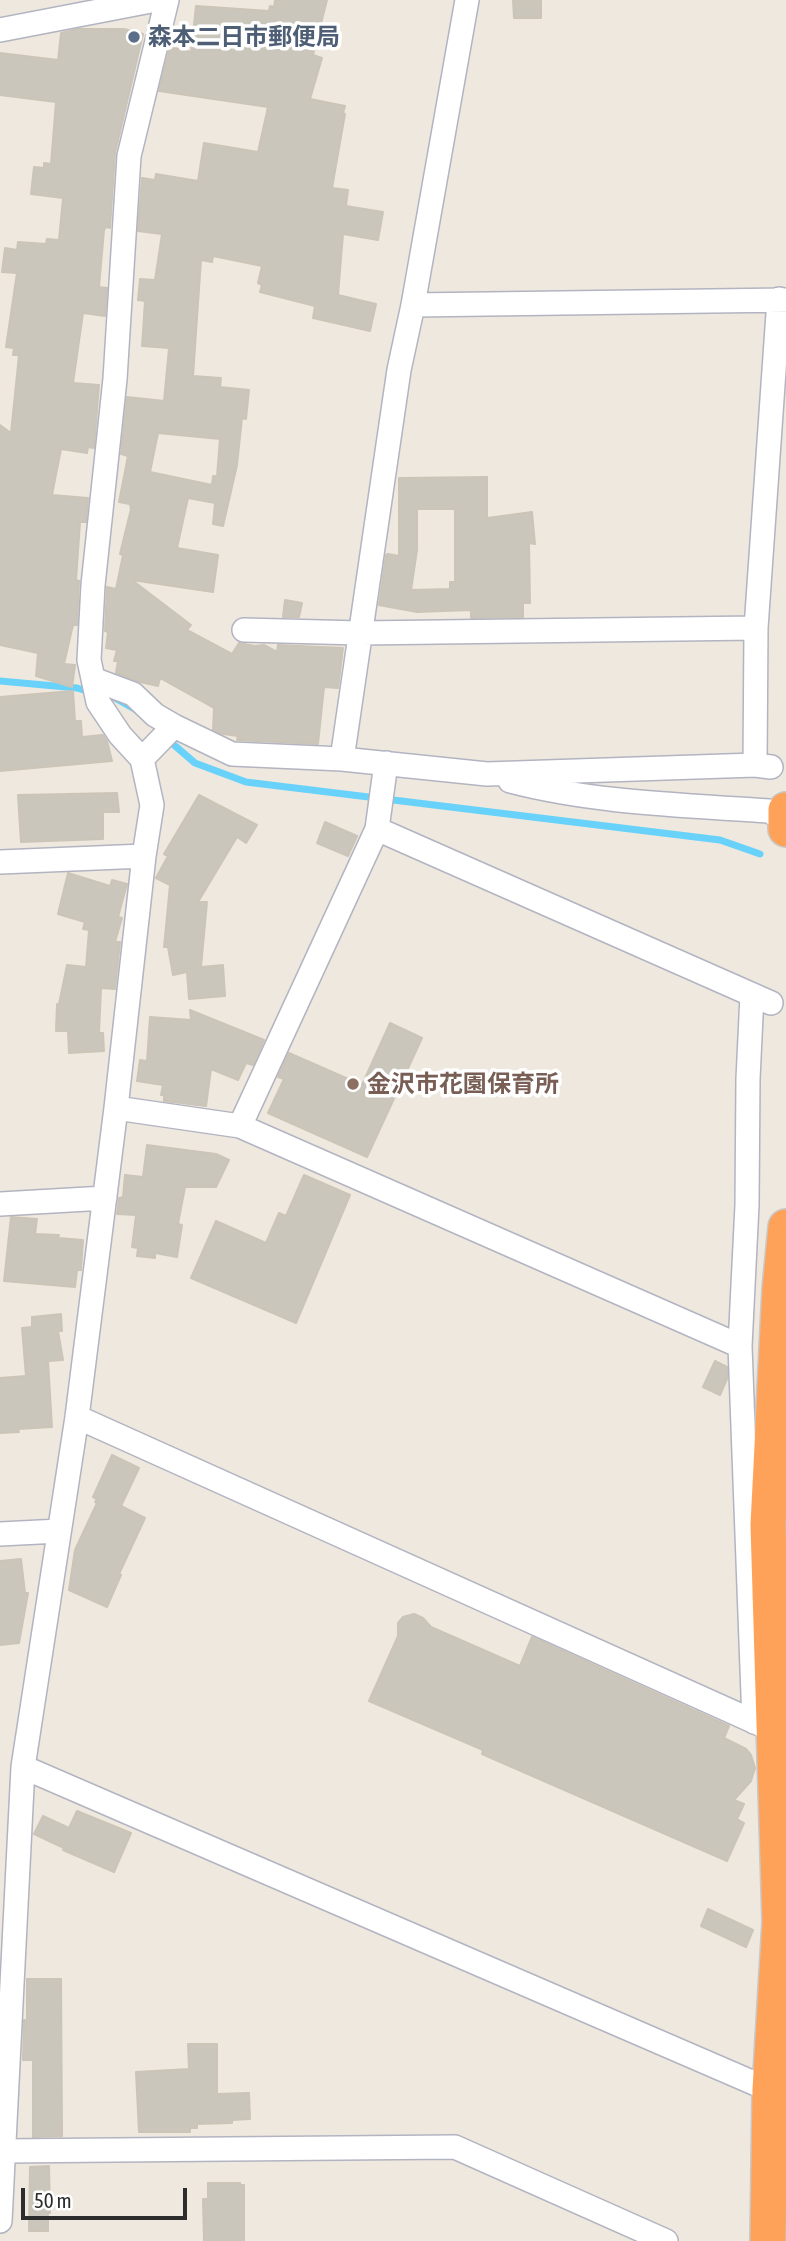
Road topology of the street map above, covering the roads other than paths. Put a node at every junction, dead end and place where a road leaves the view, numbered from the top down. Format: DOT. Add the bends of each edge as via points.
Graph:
graph roads {
  1 [pos="156,0"];
  2 [pos="167,0"];
  3 [pos="467,0"];
  4 [pos="0,30"];
  5 [pos="782,300"];
  6 [pos="413,305"];
  7 [pos="756,628"];
  8 [pos="244,630"];
  9 [pos="360,632"];
  10 [pos="96,689"];
  11 [pos="160,740"];
  12 [pos="342,759"];
  13 [pos="386,764"];
  14 [pos="487,774"];
  15 [pos="786,810"];
  16 [pos="380,811"];
  17 [pos="786,821"];
  18 [pos="786,829"];
  19 [pos="144,856"];
  20 [pos="0,862"];
  21 [pos="117,1108"];
  22 [pos="240,1126"];
  23 [pos="105,1198"];
  24 [pos="0,1204"];
  25 [pos="786,1227"];
  26 [pos="740,1346"];
  27 [pos="77,1417"];
  28 [pos="59,1531"];
  29 [pos="0,1535"];
  30 [pos="772,1730"];
  31 [pos="23,1767"];
  32 [pos="770,2090"];
  33 [pos="3,2151"];
  34 [pos="0,2221"];
  35 [pos="666,2241"];
  36 [pos="768,2241"];
  1 -- 4 [label="street"];
  2 -- 10 [label="street" via="129,156 115,379 93,584 89,660"];
  3 -- 6 [label="street"];
  5 -- 6 [label="street"];
  5 -- 7 [label="street"];
  6 -- 9 [label="street"];
  7 -- 9 [label="street"];
  7 -- 14 [label="street" via="763,766"];
  8 -- 9 [label="street"];
  9 -- 12 [label="street"];
  10 -- 11 [label="street" via="120,735"];
  10 -- 11 [label="street" via="133,694 155,715"];
  11 -- 12 [label="street" via="232,754"];
  11 -- 19 [label="street"];
  12 -- 13 [label="street"];
  13 -- 14 [label="street"];
  13 -- 16 [label="street"];
  14 -- 17 [label="street" via="543,789 631,801 769,811"];
  15 -- 17 [label="highway"];
  16 -- 22 [label="street"];
  16 -- 26 [label="street" via="761,999 748,1079"];
  17 -- 18 [label="highway"];
  19 -- 20 [label="street"];
  19 -- 21 [label="street"];
  21 -- 22 [label="street"];
  21 -- 23 [label="street"];
  22 -- 26 [label="street"];
  23 -- 24 [label="street"];
  23 -- 27 [label="street"];
  25 -- 30 [label="highway" via="768,1525"];
  26 -- 30 [label="street"];
  27 -- 28 [label="street"];
  27 -- 30 [label="street"];
  28 -- 29 [label="street"];
  28 -- 31 [label="street"];
  30 -- 32 [label="highway" via="780,1922"];
  31 -- 32 [label="street"];
  31 -- 33 [label="street"];
  32 -- 36 [label="highway"];
  33 -- 34 [label="street"];
  33 -- 35 [label="street" via="455,2147"];
}
